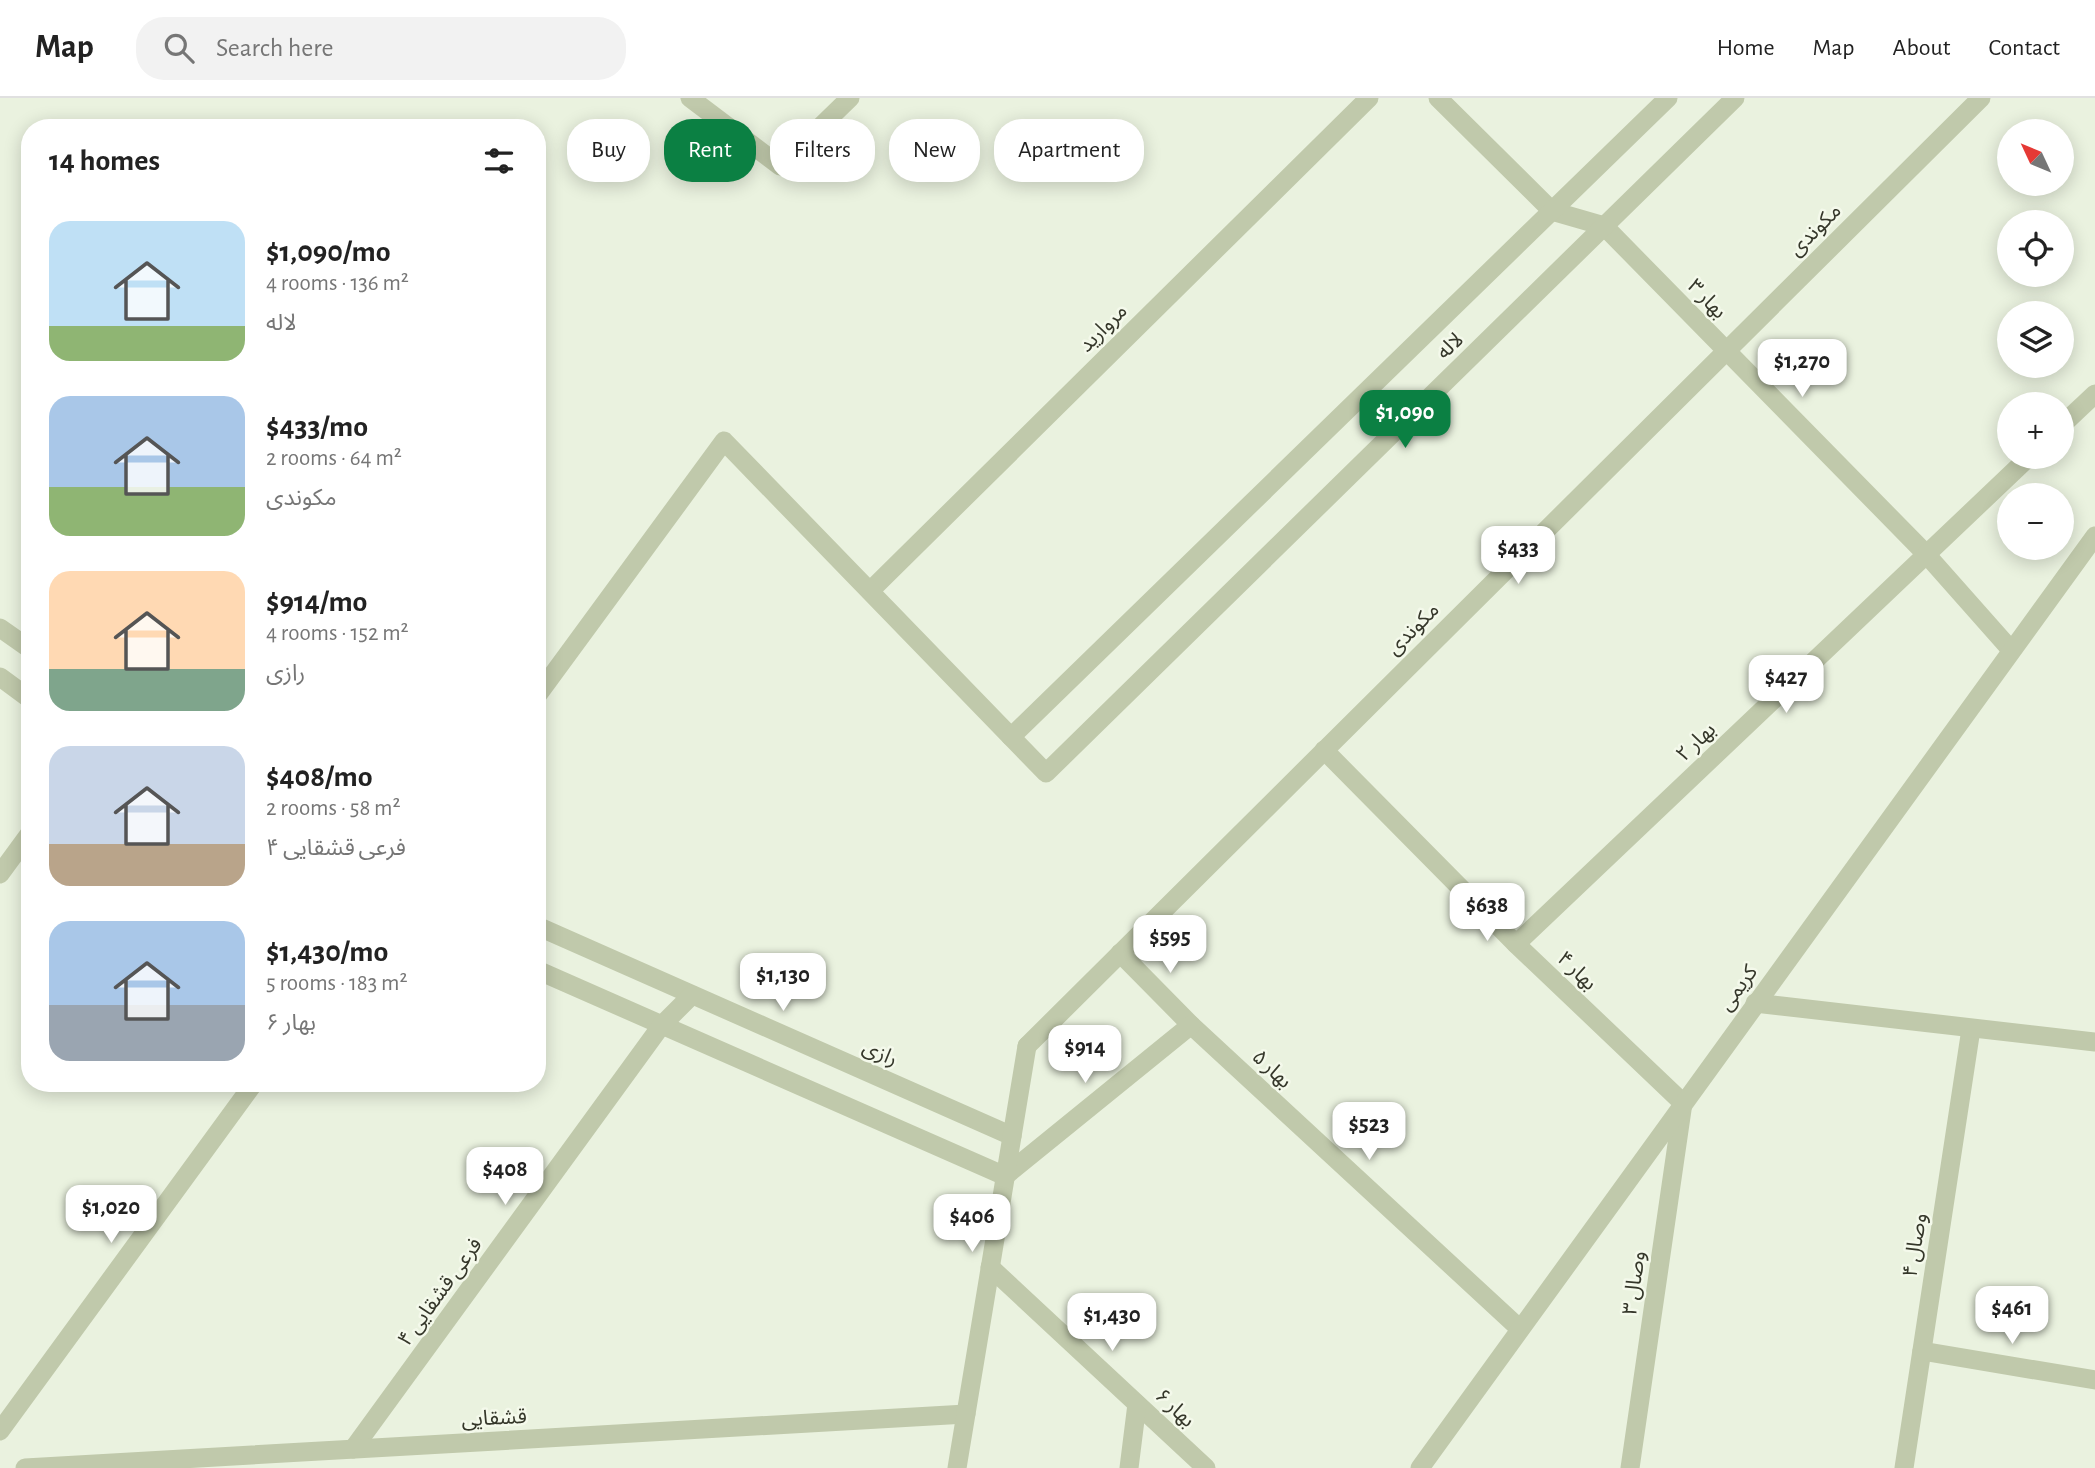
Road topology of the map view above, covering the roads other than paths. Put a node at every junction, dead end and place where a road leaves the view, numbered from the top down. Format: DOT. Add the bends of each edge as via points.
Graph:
graph roads {
  1 [pos="690,98"];
  2 [pos="850,98"];
  3 [pos="1369,98"];
  4 [pos="1438,98"];
  5 [pos="1668,98"];
  6 [pos="1735,98"];
  7 [pos="1980,98"];
  8 [pos="1552,211"];
  9 [pos="1604,226"];
  10 [pos="1726,351"];
  11 [pos="2095,394"];
  12 [pos="2074,414"];
  13 [pos="2016,469"];
  14 [pos="2095,536"];
  15 [pos="1926,554"];
  16 [pos="870,591"];
  17 [pos="0,628"];
  18 [pos="21,643"];
  19 [pos="2011,650"];
  20 [pos="0,677"];
  21 [pos="546,684"];
  22 [pos="21,692"];
  23 [pos="1012,737"];
  24 [pos="1324,750"];
  25 [pos="21,845"];
  26 [pos="0,874"];
  27 [pos="546,930"];
  28 [pos="1516,944"];
  29 [pos="1120,953"];
  30 [pos="546,974"];
  31 [pos="692,995"];
  32 [pos="1755,1003"];
  33 [pos="1191,1025"];
  34 [pos="661,1026"];
  35 [pos="1972,1029"];
  36 [pos="2095,1042"];
  37 [pos="247,1092"];
  38 [pos="1683,1104"];
  39 [pos="1012,1136"];
  40 [pos="1005,1176"];
  41 [pos="990,1267"];
  42 [pos="1520,1329"];
  43 [pos="1922,1352"];
  44 [pos="2095,1380"];
  45 [pos="1137,1404"];
  46 [pos="966,1414"];
  47 [pos="0,1431"];
  48 [pos="354,1449"];
  49 [pos="93,1466"];
  50 [pos="25,1468"];
  51 [pos="957,1468"];
  52 [pos="1129,1468"];
  53 [pos="1206,1468"];
  54 [pos="1419,1468"];
  55 [pos="1630,1468"];
  56 [pos="1904,1468"];
  1 -- 2 [label="street" via="780,166"];
  3 -- 16 [label="street, مروارید"];
  4 -- 8 [label="street, بهار ۳"];
  5 -- 8 [label="street, لاله"];
  6 -- 9 [label="street, لاله"];
  7 -- 10 [label="street, مکوندی"];
  8 -- 9 [label="street, بهار ۳"];
  8 -- 23 [label="street, لاله"];
  9 -- 10 [label="street, بهار ۳"];
  9 -- 23 [label="street, لاله" via="1046,773"];
  10 -- 15 [label="street, بهار ۳"];
  10 -- 24 [label="street, مکوندی"];
  11 -- 12 [label="street"];
  13 -- 15 [label="street, بهار ۲"];
  14 -- 19 [label="street, کریمی"];
  15 -- 19 [label="street, بهار ۳"];
  15 -- 28 [label="street, بهار ۲"];
  16 -- 21 [label="street" via="724,441"];
  16 -- 23 [label="street"];
  17 -- 18 [label="street"];
  19 -- 32 [label="street, کریمی"];
  20 -- 22 [label="street"];
  24 -- 28 [label="street, بهار ۴"];
  24 -- 29 [label="street, مکوندی"];
  25 -- 26 [label="street"];
  27 -- 31 [label="street, رازی"];
  28 -- 38 [label="street, بهار ۴"];
  29 -- 33 [label="street, بهار ۵"];
  29 -- 39 [label="street, مکوندی" via="1027,1046"];
  30 -- 34 [label="street"];
  31 -- 34 [label="street, فرعی قشقایی ۴"];
  31 -- 39 [label="street, رازی"];
  32 -- 35 [label="street"];
  32 -- 38 [label="street, کریمی"];
  33 -- 40 [label="street"];
  33 -- 42 [label="street, بهار ۵"];
  34 -- 40 [label="street"];
  34 -- 48 [label="street, فرعی قشقایی ۴"];
  35 -- 36 [label="street"];
  35 -- 43 [label="street, وصال ۴"];
  37 -- 47 [label="street"];
  38 -- 42 [label="street, کریمی"];
  38 -- 55 [label="street, وصال ۳"];
  39 -- 40 [label="street"];
  40 -- 41 [label="street"];
  41 -- 45 [label="street, بهار ۶"];
  41 -- 46 [label="street"];
  42 -- 54 [label="street, کریمی"];
  43 -- 44 [label="street"];
  43 -- 56 [label="street, وصال ۴"];
  45 -- 52 [label="street"];
  45 -- 53 [label="street, بهار ۶"];
  46 -- 48 [label="street, قشقایی"];
  46 -- 51 [label="street"];
  48 -- 49 [label="street, قشقایی"];
  49 -- 50 [label="street, قشقایی"];
}
